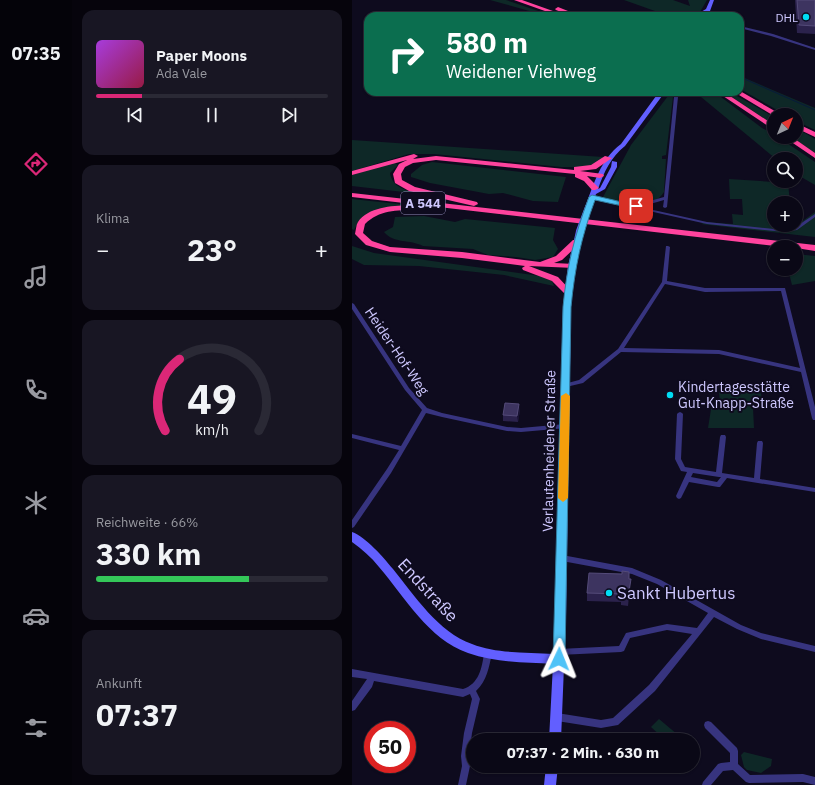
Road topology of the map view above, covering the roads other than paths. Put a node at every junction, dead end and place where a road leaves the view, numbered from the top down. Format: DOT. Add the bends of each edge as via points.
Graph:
graph roads {
  1 [pos="516,0"];
  2 [pos="531,0"];
  3 [pos="712,0"];
  4 [pos="553,12"];
  5 [pos="565,12"];
  6 [pos="707,12"];
  7 [pos="744,28"];
  8 [pos="815,49"];
  9 [pos="659,96"];
  10 [pos="675,96"];
  11 [pos="726,96"];
  12 [pos="744,96"];
  13 [pos="767,109"];
  14 [pos="767,123"];
  15 [pos="803,129"];
  16 [pos="815,134"];
  17 [pos="797,144"];
  18 [pos="815,156"];
  19 [pos="611,160"];
  20 [pos="574,169"];
  21 [pos="561,170"];
  22 [pos="352,173"];
  23 [pos="602,173"];
  24 [pos="352,189"];
  25 [pos="593,193"];
  26 [pos="352,195"];
  27 [pos="666,198"];
  28 [pos="474,204"];
  29 [pos="636,206"];
  30 [pos="665,207"];
  31 [pos="494,211"];
  32 [pos="815,215"];
  33 [pos="352,239"];
  34 [pos="576,242"];
  35 [pos="815,243"];
  36 [pos="668,247"];
  37 [pos="815,248"];
  38 [pos="540,265"];
  39 [pos="524,267"];
  40 [pos="571,269"];
  41 [pos="664,282"];
  42 [pos="568,292"];
  43 [pos="352,305"];
  44 [pos="620,350"];
  45 [pos="803,371"];
  46 [pos="566,385"];
  47 [pos="425,410"];
  48 [pos="680,414"];
  49 [pos="815,418"];
  50 [pos="565,426"];
  51 [pos="352,436"];
  52 [pos="723,437"];
  53 [pos="760,443"];
  54 [pos="401,448"];
  55 [pos="691,471"];
  56 [pos="718,475"];
  57 [pos="726,476"];
  58 [pos="687,479"];
  59 [pos="757,481"];
  60 [pos="815,490"];
  61 [pos="679,496"];
  62 [pos="352,525"];
  63 [pos="352,536"];
  64 [pos="562,558"];
  65 [pos="713,613"];
  66 [pos="697,631"];
  67 [pos="815,649"];
  68 [pos="488,653"];
  69 [pos="559,655"];
  70 [pos="352,673"];
  71 [pos="372,676"];
  72 [pos="472,690"];
  73 [pos="352,707"];
  74 [pos="557,717"];
  75 [pos="708,724"];
  76 [pos="556,733"];
  77 [pos="734,766"];
  78 [pos="551,773"];
  79 [pos="815,781"];
  80 [pos="462,785"];
  81 [pos="550,785"];
  82 [pos="706,785"];
  1 -- 4 [label="highway"];
  2 -- 5 [label="highway"];
  3 -- 6 [label="main road"];
  7 -- 8 [label="street"];
  9 -- 19 [label="main road" via="623,145 622,150"];
  10 -- 27 [label="street"];
  11 -- 14 [label="highway"];
  12 -- 13 [label="highway"];
  15 -- 16 [label="highway"];
  17 -- 18 [label="highway"];
  19 -- 20 [label="highway" via="593,167"];
  19 -- 23 [label="main road"];
  19 -- 25 [label="main road" via="614,167 602,189"];
  20 -- 22 [label="highway" via="444,155 422,155 402,158"];
  20 -- 23 [label="highway"];
  21 -- 23 [label="highway"];
  21 -- 25 [label="highway" via="583,176"];
  21 -- 28 [label="highway" via="426,158 399,168 396,177 400,184"];
  23 -- 25 [label="main road, Verlautenheidener Straße"];
  24 -- 28 [label="highway, A 544"];
  25 -- 29 [label="street"];
  25 -- 34 [label="main road, Verlautenheidener Straße, bridge"];
  26 -- 31 [label="highway, A 544"];
  27 -- 29 [label="street"];
  27 -- 30 [label="street"];
  28 -- 35 [label="highway, A 544"];
  29 -- 32 [label="street" via="707,223 784,231 795,229"];
  31 -- 37 [label="highway, A 544"];
  31 -- 38 [label="highway" via="393,208 371,215 361,223 358,231 360,237 369,243 390,249"];
  33 -- 39 [label="highway" via="382,250"];
  34 -- 38 [label="highway" via="559,258"];
  34 -- 40 [label="main road, Verlautenheidener Straße"];
  36 -- 41 [label="street"];
  38 -- 40 [label="highway"];
  39 -- 40 [label="highway"];
  39 -- 42 [label="highway" via="555,279"];
  40 -- 42 [label="main road, Verlautenheidener Straße"];
  41 -- 44 [label="street"];
  41 -- 45 [label="street" via="705,290 783,289"];
  42 -- 46 [label="main road, Verlautenheidener Straße"];
  43 -- 47 [label="street, Heider-Hof-Weg" via="407,389"];
  44 -- 45 [label="street" via="719,352"];
  44 -- 46 [label="street" via="581,382"];
  45 -- 49 [label="street"];
  46 -- 50 [label="main road, Verlautenheidener Straße"];
  47 -- 50 [label="street, Heider-Hof-Weg" via="507,429"];
  47 -- 54 [label="street"];
  48 -- 55 [label="street" via="678,459 683,469"];
  50 -- 64 [label="main road, Verlautenheidener Straße"];
  51 -- 54 [label="street"];
  52 -- 56 [label="street"];
  53 -- 59 [label="street"];
  54 -- 62 [label="street" via="385,477"];
  55 -- 56 [label="street"];
  55 -- 58 [label="street"];
  56 -- 57 [label="street"];
  57 -- 58 [label="street" via="718,485"];
  57 -- 59 [label="street"];
  58 -- 61 [label="street"];
  59 -- 60 [label="street"];
  63 -- 68 [label="main road, Endstraße" via="375,556 427,616 451,638 468,648"];
  64 -- 65 [label="street" via="632,571 659,582"];
  64 -- 69 [label="main road, Verlautenheidener Straße"];
  65 -- 66 [label="street"];
  65 -- 67 [label="street" via="761,636"];
  66 -- 69 [label="street" via="667,627 628,634 621,649"];
  66 -- 74 [label="street" via="652,688 615,722 601,724"];
  68 -- 69 [label="main road, Endstraße"];
  68 -- 72 [label="street" via="480,682"];
  69 -- 74 [label="main road, Verlautenheidener Straße"];
  70 -- 71 [label="street"];
  71 -- 72 [label="street" via="463,693"];
  71 -- 73 [label="street"];
  72 -- 80 [label="street" via="476,699 468,733"];
  74 -- 76 [label="main road, Verlautenheidener Straße"];
  75 -- 77 [label="street" via="734,751"];
  77 -- 79 [label="street" via="749,779 803,778"];
  77 -- 82 [label="street" via="721,767"];
  78 -- 81 [label="main road"];
}
